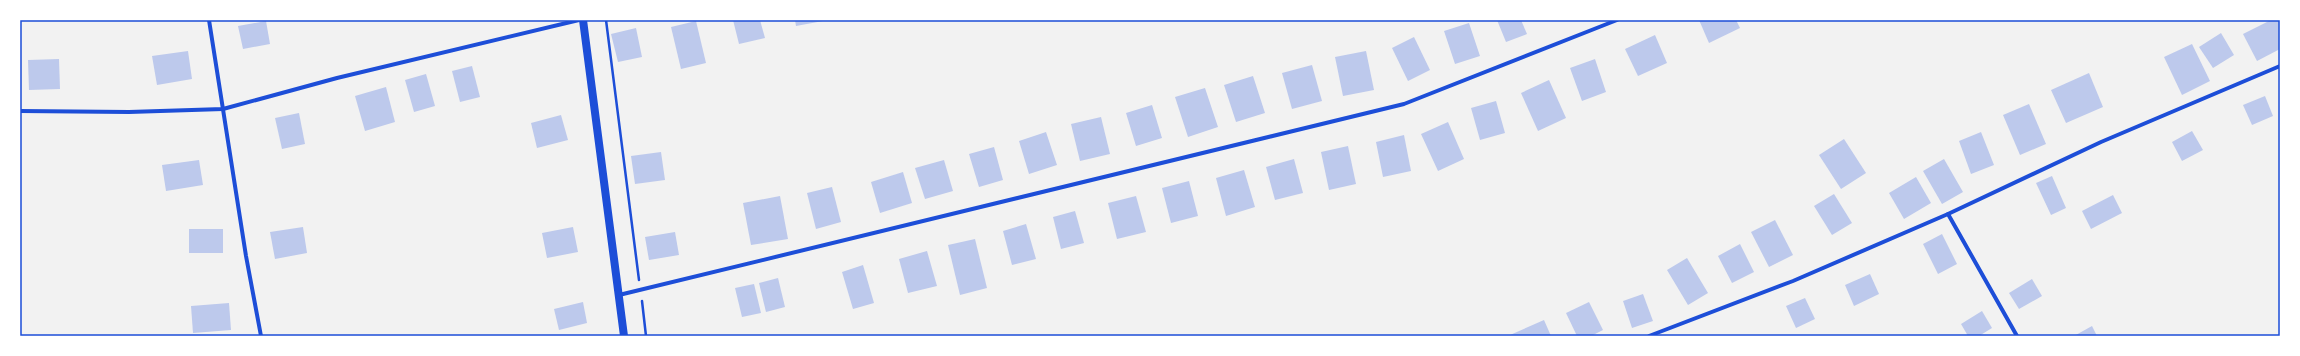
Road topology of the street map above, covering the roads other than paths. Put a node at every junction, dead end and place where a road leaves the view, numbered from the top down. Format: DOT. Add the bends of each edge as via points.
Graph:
graph roads {
  1 [pos="209,20"];
  2 [pos="579,20"];
  3 [pos="582,20"];
  4 [pos="1617,20"];
  5 [pos="2280,66"];
  6 [pos="223,109"];
  7 [pos="20,111"];
  8 [pos="1948,214"];
  9 [pos="619,295"];
  10 [pos="261,336"];
  11 [pos="624,336"];
  12 [pos="1649,336"];
  13 [pos="2017,336"];
  1 -- 6 [label="street"];
  2 -- 6 [label="street" via="337,78"];
  3 -- 9 [label="main road"];
  4 -- 9 [label="street" via="1404,104"];
  5 -- 8 [label="street" via="2101,142"];
  6 -- 7 [label="street" via="129,112"];
  6 -- 10 [label="street"];
  8 -- 12 [label="street" via="1793,281"];
  8 -- 13 [label="street"];
  9 -- 11 [label="main road"];
}
